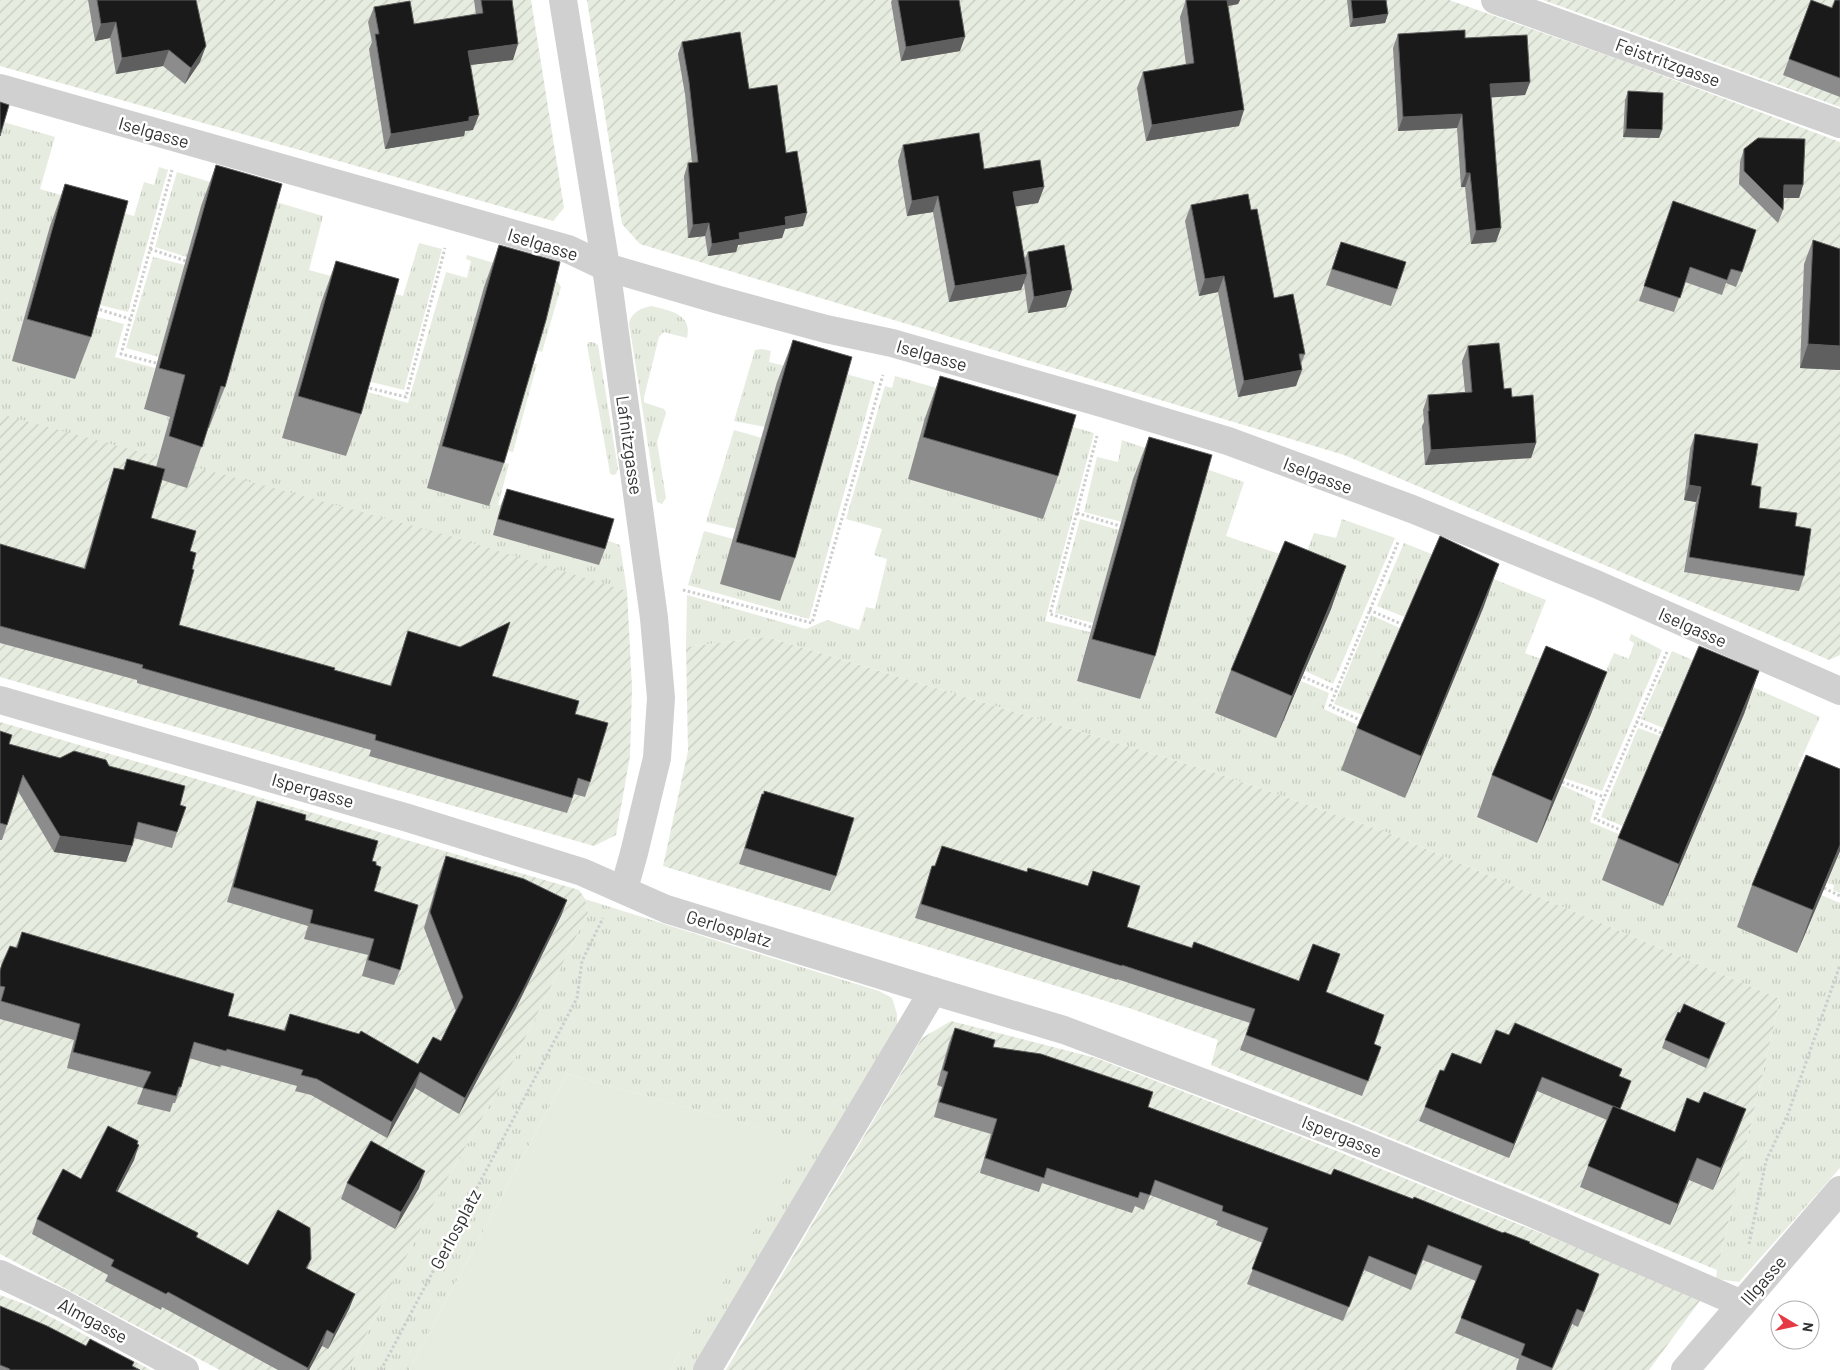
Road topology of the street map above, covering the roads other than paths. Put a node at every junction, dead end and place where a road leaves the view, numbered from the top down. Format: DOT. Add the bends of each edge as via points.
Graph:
graph roads {
  1 [pos="563,0"];
  2 [pos="1495,0"];
  3 [pos="0,88"];
  4 [pos="1840,124"];
  5 [pos="606,267"];
  6 [pos="1840,691"];
  7 [pos="0,700"];
  8 [pos="624,889"];
  9 [pos="933,991"];
  10 [pos="1840,1190"];
  11 [pos="0,1274"];
  12 [pos="1742,1304"];
  13 [pos="185,1370"];
  14 [pos="707,1370"];
  15 [pos="1685,1370"];
  1 -- 5 [label="street, Lafnitzgasse"];
  2 -- 4 [label="street, Feistritzgasse"];
  3 -- 5 [label="street, Iselgasse" via="453,216 568,250"];
  5 -- 6 [label="street, Iselgasse" via="818,327 892,344 1228,441 1412,509 1596,584"];
  5 -- 8 [label="street, Lafnitzgasse" via="654,618 661,698 657,758"];
  7 -- 8 [label="street, Ispergasse" via="408,818 582,872"];
  8 -- 9 [label="street, Gerlosplatz" via="666,909"];
  9 -- 12 [label="street, Ispergasse" via="1064,1030 1202,1082 1534,1214"];
  9 -- 14 [label="street"];
  10 -- 12 [label="street, Illgasse"];
  11 -- 13 [label="street, Almgasse"];
  12 -- 15 [label="street, Illgasse"];
}
